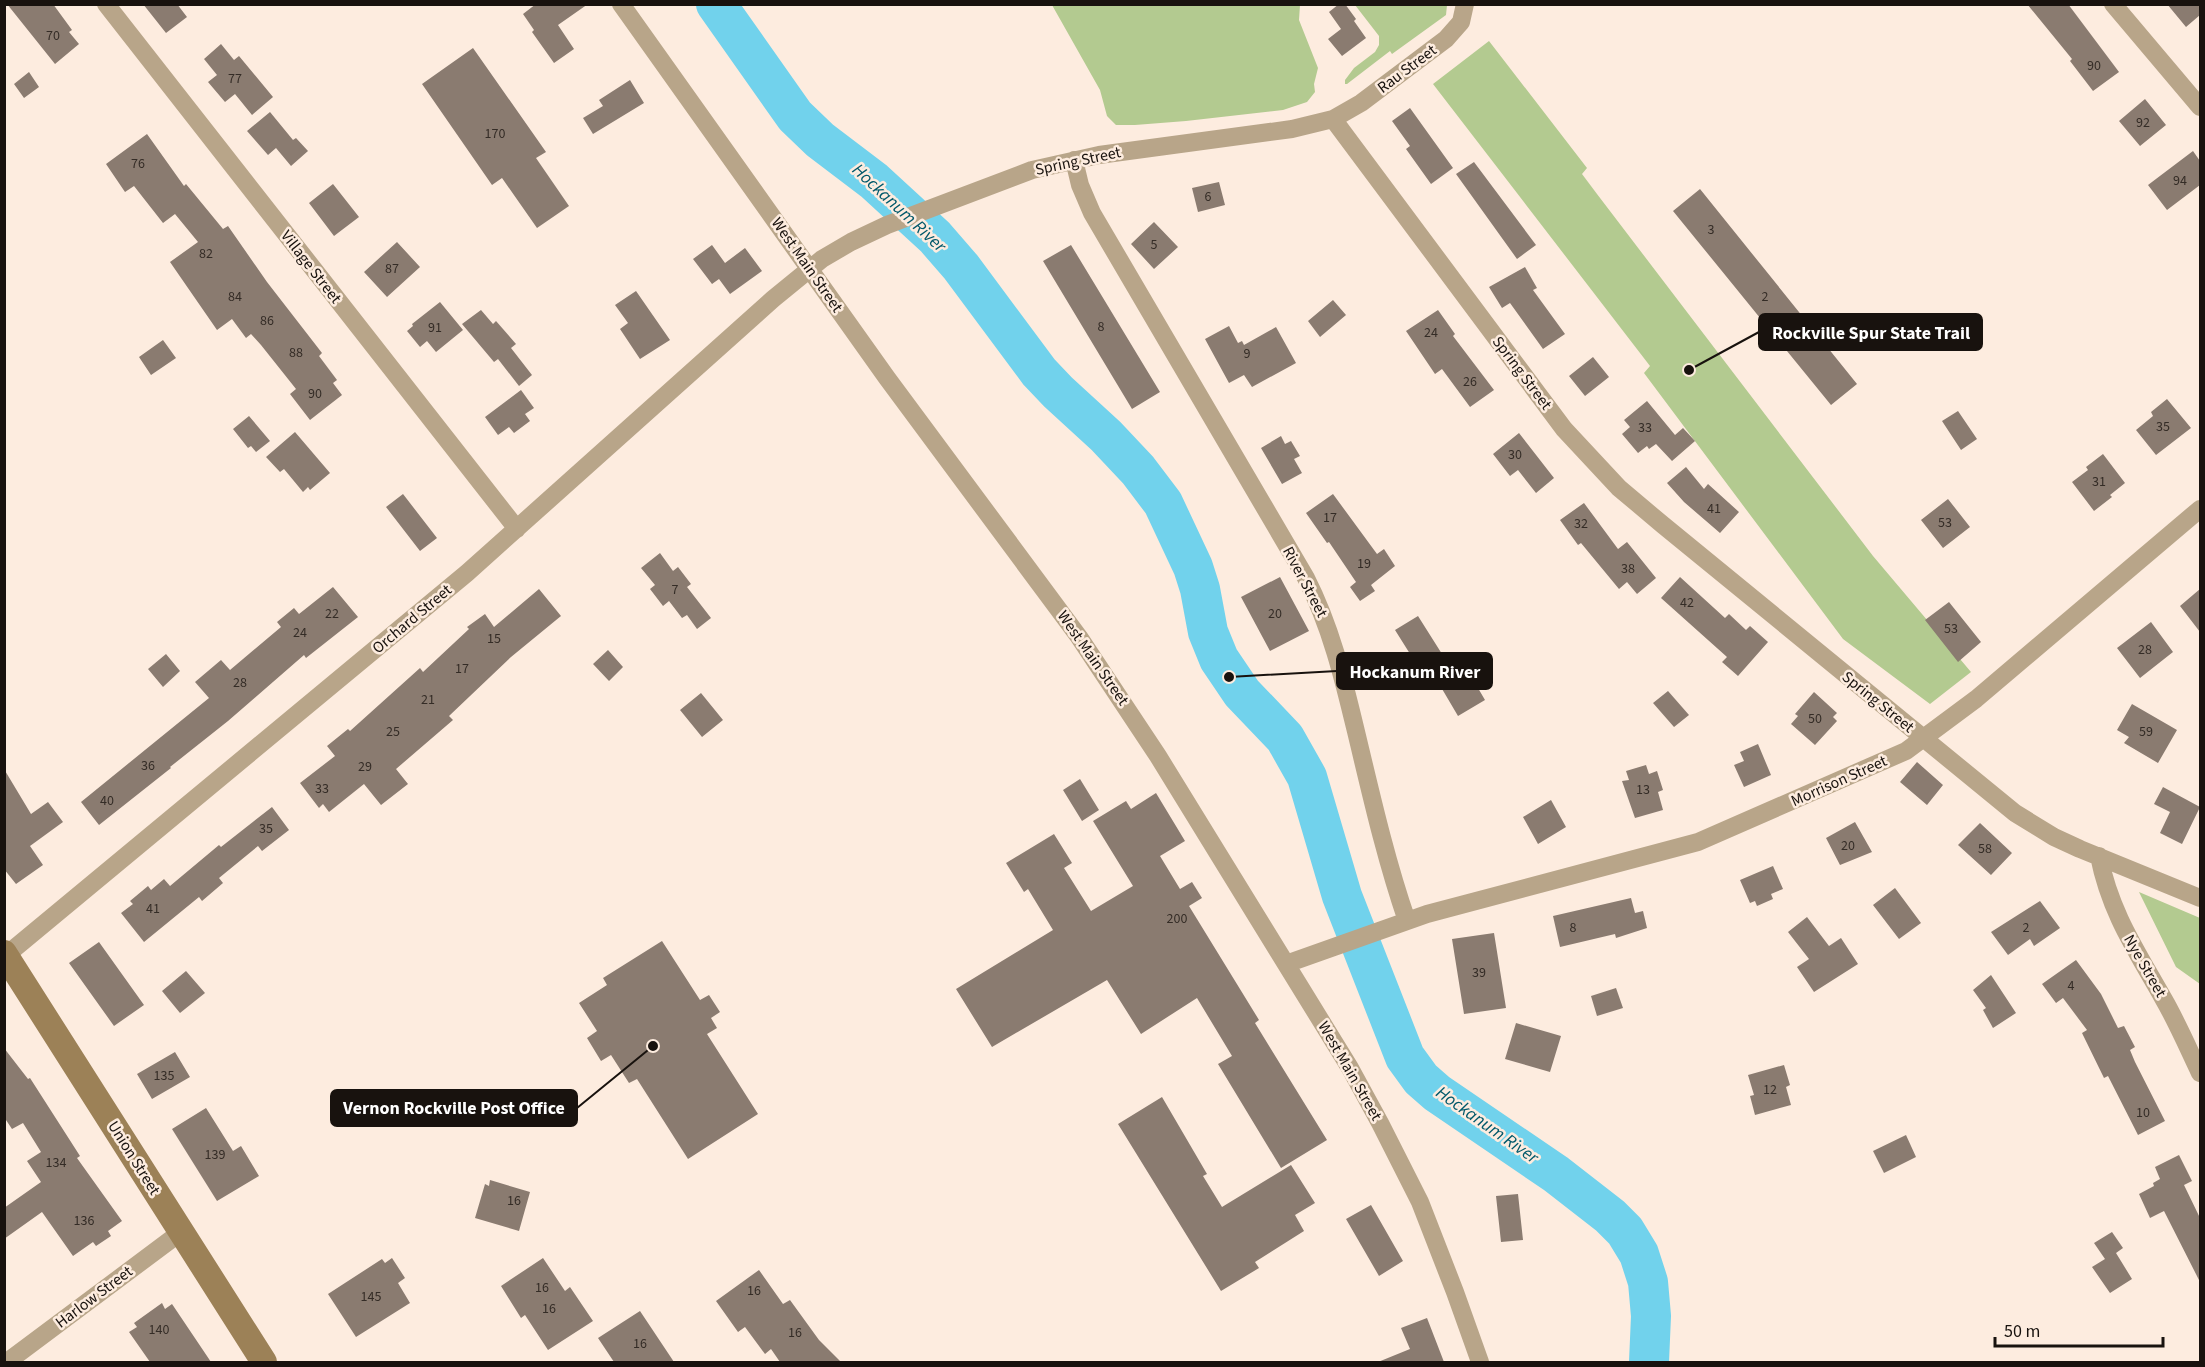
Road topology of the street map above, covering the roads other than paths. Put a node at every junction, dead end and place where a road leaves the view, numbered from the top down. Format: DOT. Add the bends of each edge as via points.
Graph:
graph roads {
  1 [pos="106,4"];
  2 [pos="621,4"];
  3 [pos="1465,4"];
  4 [pos="2113,4"];
  5 [pos="2200,107"];
  6 [pos="1333,119"];
  7 [pos="1074,160"];
  8 [pos="810,268"];
  9 [pos="2200,509"];
  10 [pos="517,530"];
  11 [pos="1924,739"];
  12 [pos="2098,856"];
  13 [pos="2200,898"];
  14 [pos="1407,921"];
  15 [pos="5,955"];
  16 [pos="1286,964"];
  17 [pos="2200,1073"];
  18 [pos="182,1232"];
  19 [pos="7,1362"];
  20 [pos="264,1362"];
  21 [pos="1480,1362"];
  1 -- 10 [label="street, Village Street"];
  2 -- 8 [label="street, West Main Street"];
  3 -- 6 [label="street, Rau Street" via="1461,22 1446,39 1361,103"];
  4 -- 5 [label="street"];
  6 -- 7 [label="street, Spring Street" via="1292,129"];
  6 -- 11 [label="street, Spring Street" via="1585,453 1663,525"];
  7 -- 8 [label="street, Spring Street" via="1032,170 875,230"];
  7 -- 14 [label="street, River Street" via="1092,213 1322,610 1337,653"];
  8 -- 10 [label="street, Orchard Street"];
  8 -- 16 [label="street, West Main Street" via="1095,660"];
  9 -- 11 [label="street, Morrison Street"];
  10 -- 15 [label="street, Orchard Street"];
  11 -- 12 [label="street, Spring Street" via="2033,825"];
  11 -- 14 [label="street, Morrison Street" via="1884,761 1698,842"];
  12 -- 13 [label="street, Spring Street"];
  12 -- 17 [label="street, Nye Street" via="2113,908"];
  14 -- 16 [label="street"];
  15 -- 18 [label="main road, Union Street"];
  16 -- 21 [label="street, West Main Street" via="1350,1068 1407,1174"];
  18 -- 19 [label="street, Harlow Street"];
  18 -- 20 [label="main road, Union Street"];
}
